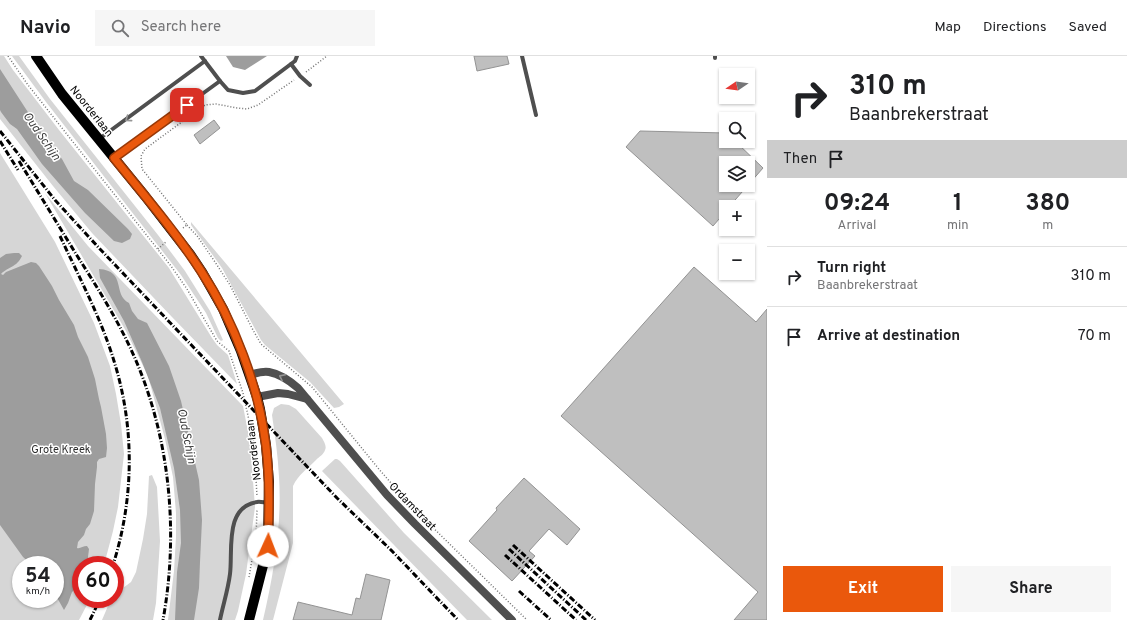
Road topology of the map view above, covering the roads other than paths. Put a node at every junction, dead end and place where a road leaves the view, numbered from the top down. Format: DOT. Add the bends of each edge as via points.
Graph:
graph roads {
  1 [pos="36,56"];
  2 [pos="201,56"];
  3 [pos="297,56"];
  4 [pos="522,56"];
  5 [pos="205,61"];
  6 [pos="291,64"];
  7 [pos="220,81"];
  8 [pos="310,85"];
  9 [pos="536,115"];
  10 [pos="99,140"];
  11 [pos="114,158"];
  12 [pos="250,374"];
  13 [pos="257,397"];
  14 [pos="307,399"];
  15 [pos="270,503"];
  16 [pos="220,620"];
  17 [pos="249,620"];
  18 [pos="512,620"];
  1 -- 10 [label="main road, Noorderlaan"];
  2 -- 5 [label="lane"];
  3 -- 6 [label="lane"];
  4 -- 9 [label="lane"];
  5 -- 7 [label="lane"];
  5 -- 10 [label="lane, one-way"];
  6 -- 7 [label="lane" via="255,91 243,93 228,90"];
  6 -- 8 [label="lane"];
  7 -- 11 [label="lane"];
  10 -- 11 [label="main road, Noorderlaan"];
  11 -- 12 [label="main road, Noorderlaan" via="202,272 223,309"];
  12 -- 13 [label="main road, Noorderlaan"];
  14 -- 12 [label="street, Ordamstraat, one-way" via="290,381 279,375 269,372"];
  13 -- 14 [label="street" via="278,393"];
  13 -- 15 [label="main road, Noorderlaan" via="266,446"];
  14 -- 18 [label="street, Ordamstraat" via="399,508"];
  15 -- 16 [label="lane" via="257,502 244,508 236,516 233,525 230,574"];
  15 -- 17 [label="main road, Noorderlaan" via="268,546"];
}
